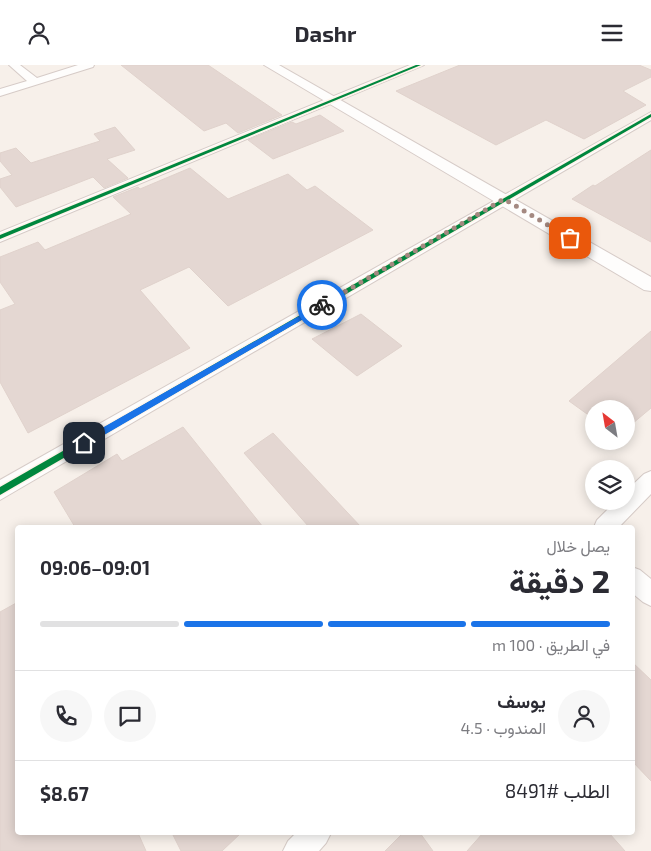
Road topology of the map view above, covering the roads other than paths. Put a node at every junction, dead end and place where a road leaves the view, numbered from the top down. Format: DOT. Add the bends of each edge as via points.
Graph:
graph roads {
  1 [pos="14,65"];
  2 [pos="89,65"];
  3 [pos="270,65"];
  4 [pos="419,65"];
  5 [pos="35,82"];
  6 [pos="0,93"];
  7 [pos="332,101"];
  8 [pos="651,115"];
  9 [pos="504,199"];
  10 [pos="0,237"];
  11 [pos="651,285"];
  12 [pos="651,479"];
  13 [pos="0,491"];
  14 [pos="608,525"];
  15 [pos="635,581"];
  16 [pos="651,594"];
  17 [pos="314,835"];
  18 [pos="298,851"];
  1 -- 5 [label="street"];
  2 -- 5 [label="street"];
  3 -- 7 [label="street"];
  4 -- 7 [label="street"];
  5 -- 6 [label="street"];
  7 -- 9 [label="street"];
  7 -- 10 [label="street"];
  8 -- 9 [label="street"];
  9 -- 11 [label="street"];
  9 -- 13 [label="street"];
  12 -- 14 [label="street"];
  15 -- 16 [label="street"];
  17 -- 18 [label="street"];
}
